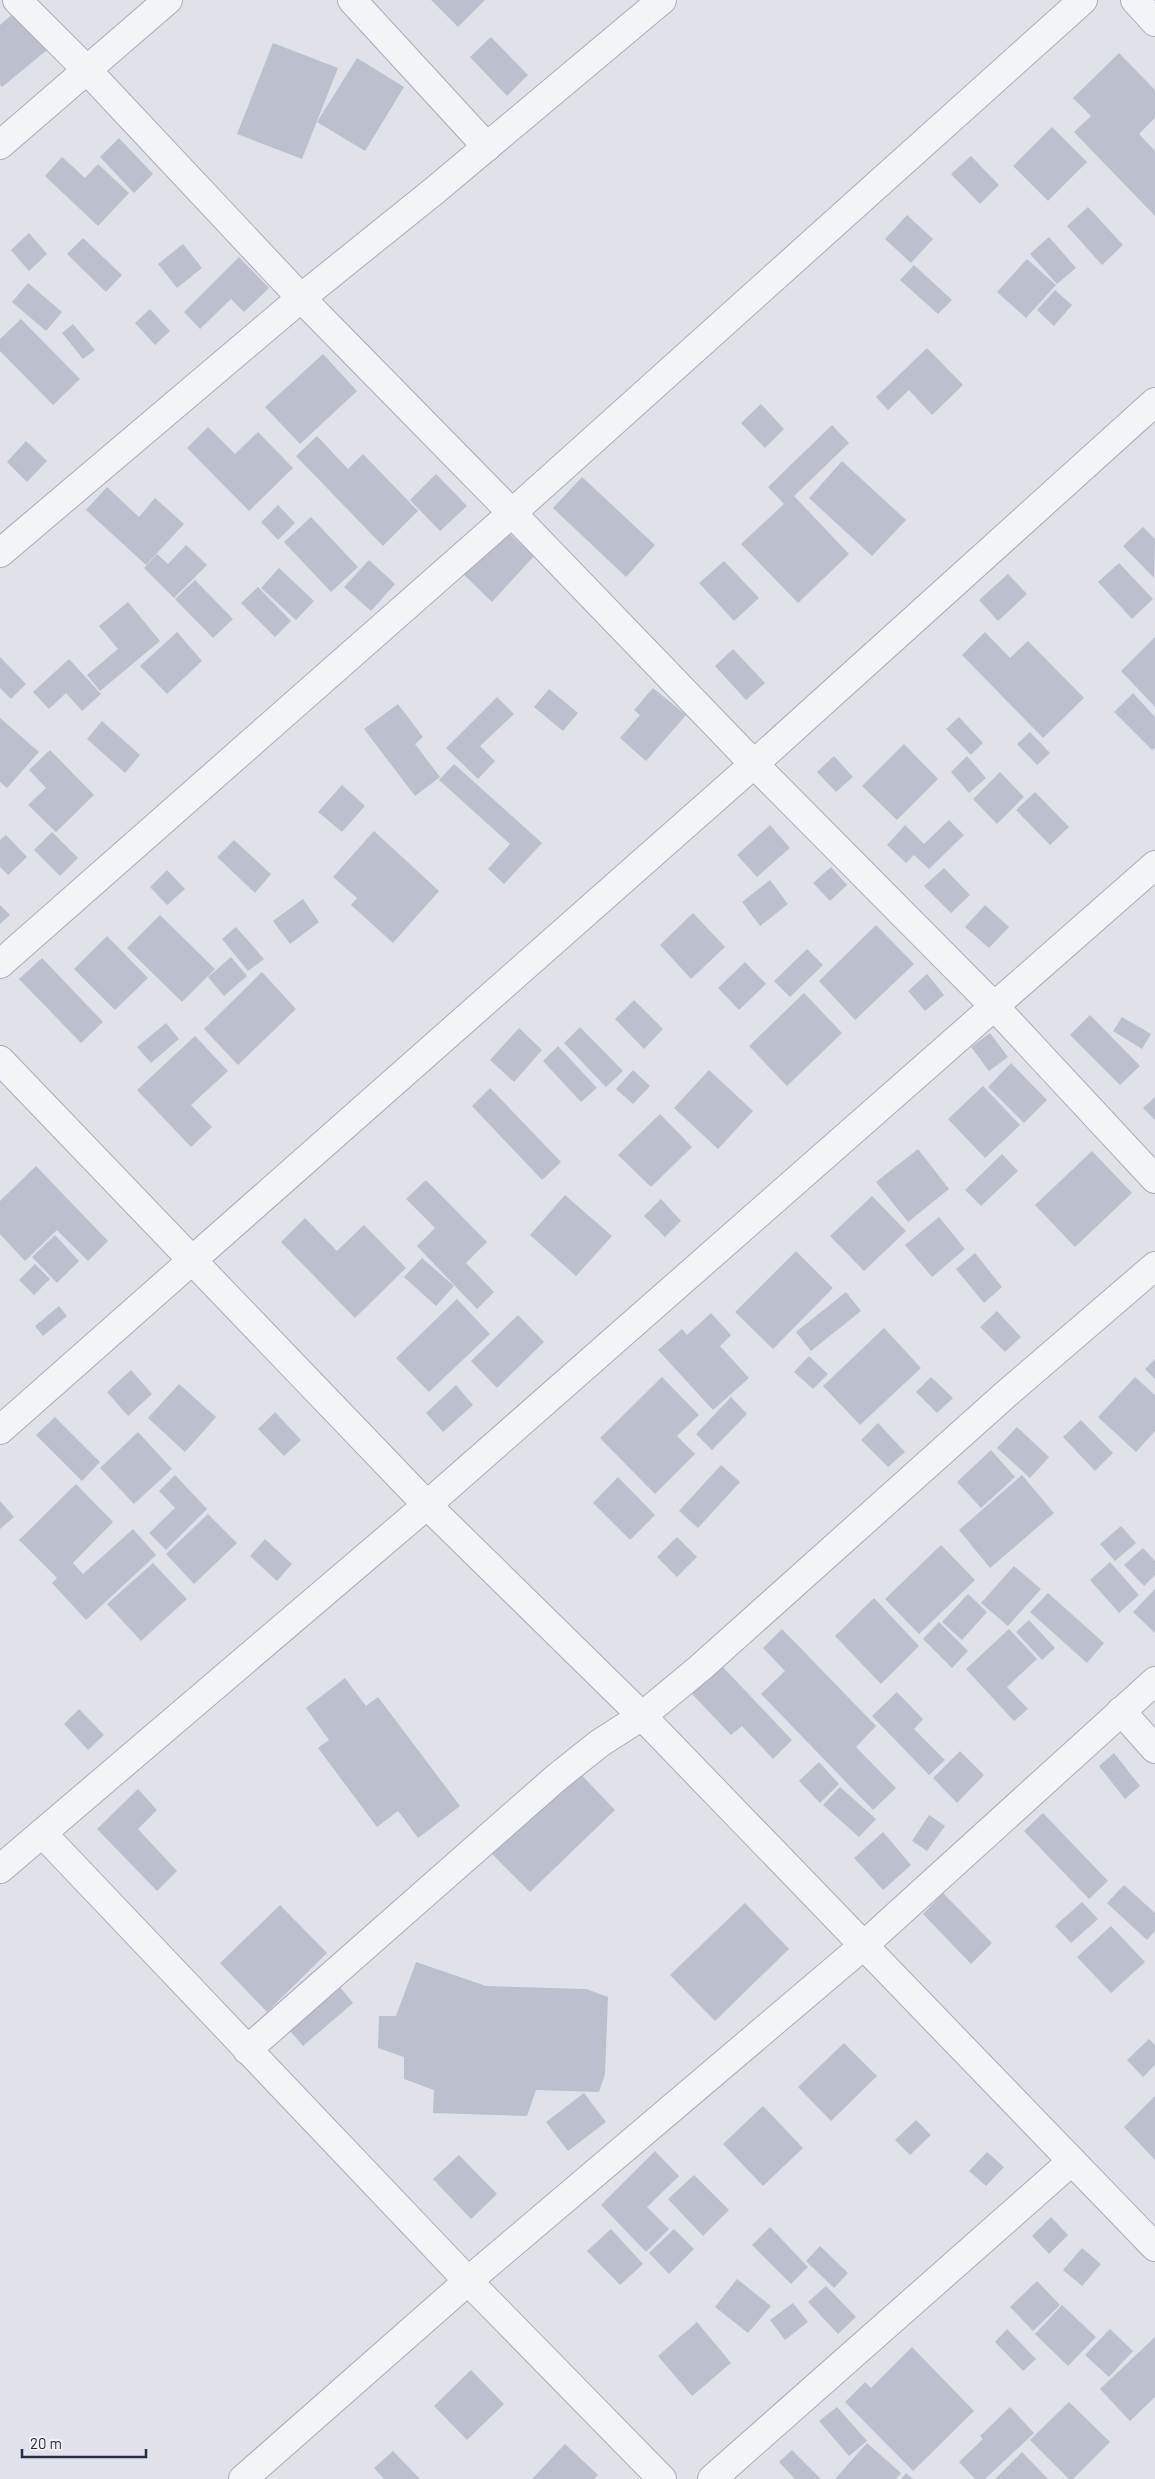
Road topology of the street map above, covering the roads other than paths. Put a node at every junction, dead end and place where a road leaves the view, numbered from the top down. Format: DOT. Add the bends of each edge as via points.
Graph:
graph roads {
  1 [pos="17,0"];
  2 [pos="168,0"];
  3 [pos="352,0"];
  4 [pos="662,0"];
  5 [pos="1083,0"];
  6 [pos="1135,0"];
  7 [pos="1155,22"];
  8 [pos="87,70"];
  9 [pos="0,145"];
  10 [pos="487,147"];
  11 [pos="301,298"];
  12 [pos="1155,402"];
  13 [pos="512,513"];
  14 [pos="0,553"];
  15 [pos="754,764"];
  16 [pos="1155,865"];
  17 [pos="0,964"];
  18 [pos="995,1007"];
  19 [pos="0,1060"];
  20 [pos="1155,1179"];
  21 [pos="192,1258"];
  22 [pos="1155,1266"];
  23 [pos="0,1430"];
  24 [pos="427,1505"];
  25 [pos="1155,1681"];
  26 [pos="1121,1711"];
  27 [pos="642,1716"];
  28 [pos="1155,1749"];
  29 [pos="42,1833"];
  30 [pos="0,1869"];
  31 [pos="863,1946"];
  32 [pos="247,2050"];
  33 [pos="1072,2161"];
  34 [pos="1155,2247"];
  35 [pos="468,2281"];
  36 [pos="243,2479"];
  37 [pos="662,2479"];
  38 [pos="712,2479"];
  1 -- 8 [label="street"];
  2 -- 8 [label="street"];
  3 -- 10 [label="street"];
  4 -- 10 [label="street"];
  5 -- 13 [label="street"];
  6 -- 7 [label="street"];
  8 -- 9 [label="street"];
  8 -- 11 [label="street"];
  10 -- 11 [label="street"];
  11 -- 13 [label="street"];
  11 -- 14 [label="street"];
  12 -- 15 [label="street"];
  13 -- 15 [label="street"];
  13 -- 17 [label="street"];
  15 -- 18 [label="street"];
  15 -- 21 [label="street"];
  16 -- 18 [label="street"];
  18 -- 20 [label="street"];
  18 -- 24 [label="street"];
  19 -- 21 [label="street"];
  21 -- 23 [label="street"];
  21 -- 24 [label="street"];
  22 -- 27 [label="street"];
  24 -- 27 [label="street"];
  24 -- 29 [label="street"];
  25 -- 26 [label="street"];
  26 -- 28 [label="street"];
  26 -- 31 [label="street"];
  27 -- 31 [label="street"];
  27 -- 32 [label="street" via="600,1743 556,1778"];
  29 -- 30 [label="street"];
  29 -- 32 [label="street"];
  31 -- 33 [label="street"];
  31 -- 35 [label="street"];
  32 -- 35 [label="street"];
  33 -- 34 [label="street"];
  33 -- 38 [label="street"];
  35 -- 36 [label="street"];
  35 -- 37 [label="street"];
}
